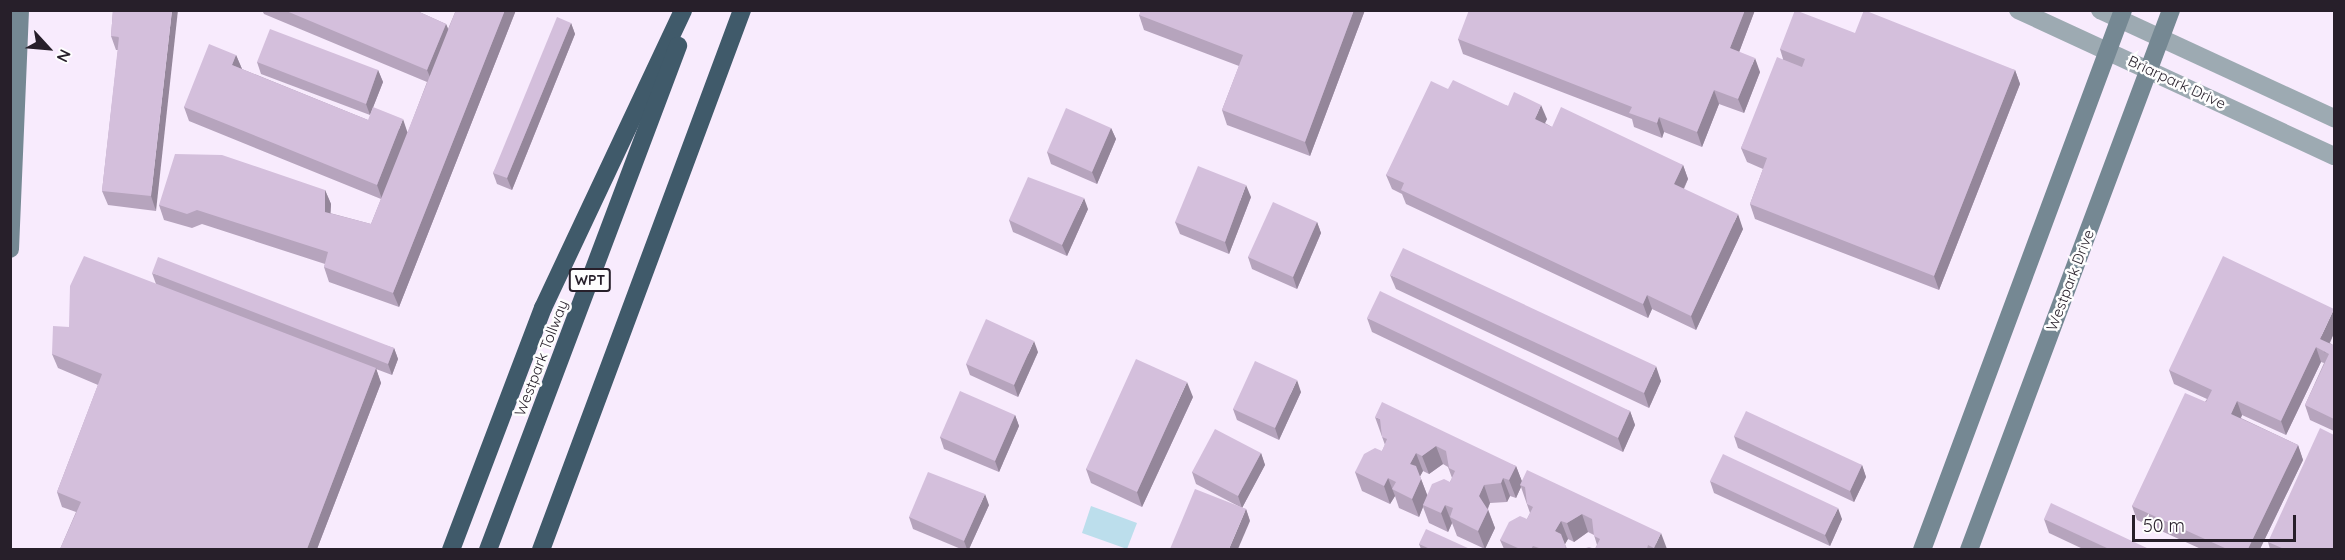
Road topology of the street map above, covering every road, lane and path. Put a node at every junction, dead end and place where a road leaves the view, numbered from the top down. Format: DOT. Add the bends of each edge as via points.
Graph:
graph roads {
  1 [pos="20,10"];
  2 [pos="683,10"];
  3 [pos="692,10"];
  4 [pos="742,10"];
  5 [pos="2018,10"];
  6 [pos="2100,10"];
  7 [pos="2171,10"];
  8 [pos="2121,15"];
  9 [pos="2161,38"];
  10 [pos="2108,50"];
  11 [pos="2149,69"];
  12 [pos="13,97"];
  13 [pos="2334,118"];
  14 [pos="2334,156"];
  15 [pos="10,249"];
  16 [pos="451,549"];
  17 [pos="488,549"];
  18 [pos="541,549"];
  19 [pos="1922,549"];
  20 [pos="1969,549"];
  1 -- 12 [label="main road"];
  2 -- 16 [label="highway" via="543,308"];
  3 -- 17 [label="highway, Westpark Tollway / WPT"];
  4 -- 18 [label="highway"];
  5 -- 10 [label="street, Briarpark Drive"];
  6 -- 8 [label="street"];
  7 -- 9 [label="main road, Westpark Drive"];
  8 -- 9 [label="street"];
  8 -- 10 [label="main road"];
  9 -- 11 [label="main road, Westpark Drive"];
  9 -- 13 [label="street"];
  10 -- 11 [label="street, Briarpark Drive"];
  10 -- 19 [label="main road"];
  11 -- 14 [label="street, Briarpark Drive"];
  11 -- 20 [label="main road, Westpark Drive"];
  12 -- 15 [label="main road"];
}
